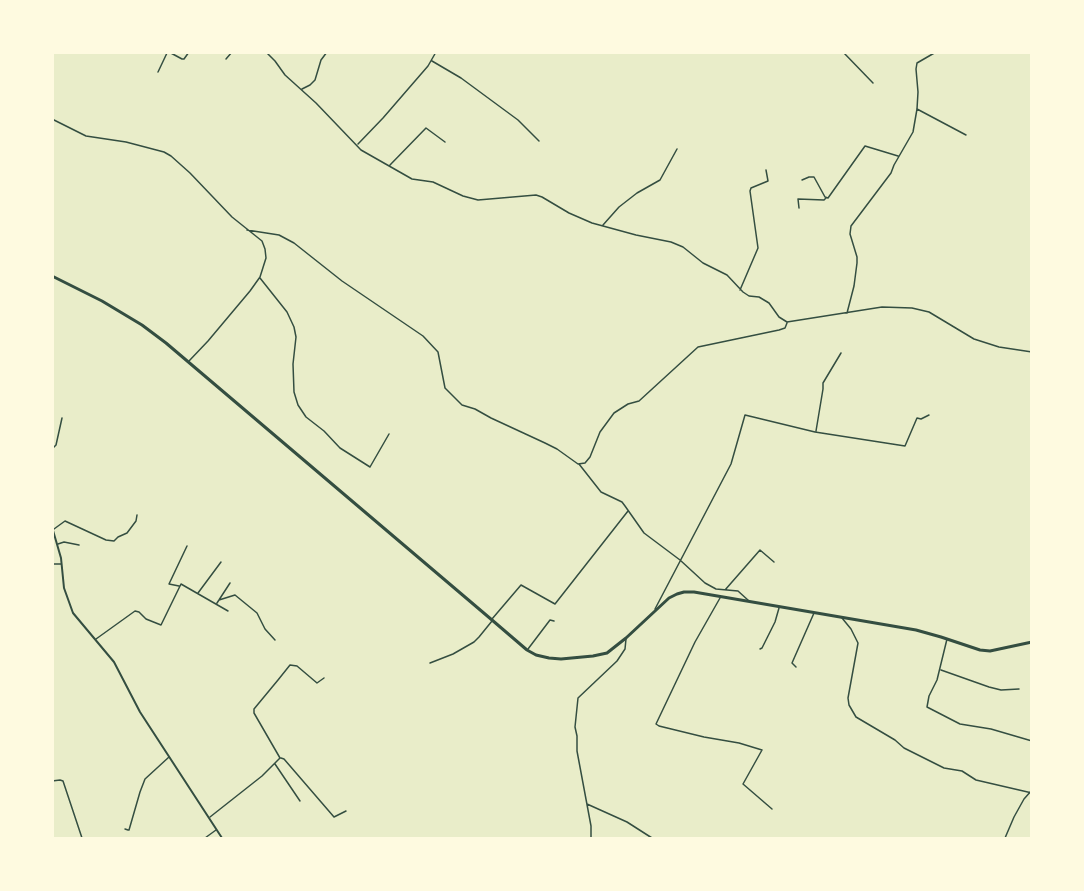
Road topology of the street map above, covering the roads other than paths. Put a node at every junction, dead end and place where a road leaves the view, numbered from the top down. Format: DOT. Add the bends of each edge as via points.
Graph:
graph roads {
  1 [pos="169,52"];
  2 [pos="189,52"];
  3 [pos="232,52"];
  4 [pos="266,52"];
  5 [pos="327,52"];
  6 [pos="436,52"];
  7 [pos="843,52"];
  8 [pos="936,52"];
  9 [pos="226,59"];
  10 [pos="432,61"];
  11 [pos="158,72"];
  12 [pos="873,83"];
  13 [pos="301,89"];
  14 [pos="917,110"];
  15 [pos="52,119"];
  16 [pos="966,135"];
  17 [pos="539,141"];
  18 [pos="445,142"];
  19 [pos="357,145"];
  20 [pos="677,149"];
  21 [pos="899,156"];
  22 [pos="390,166"];
  23 [pos="766,170"];
  24 [pos="802,180"];
  25 [pos="826,198"];
  26 [pos="799,208"];
  27 [pos="602,226"];
  28 [pos="247,230"];
  29 [pos="52,276"];
  30 [pos="260,277"];
  31 [pos="740,290"];
  32 [pos="846,314"];
  33 [pos="787,322"];
  34 [pos="1032,352"];
  35 [pos="841,353"];
  36 [pos="188,362"];
  37 [pos="929,415"];
  38 [pos="62,418"];
  39 [pos="815,432"];
  40 [pos="389,434"];
  41 [pos="52,449"];
  42 [pos="578,464"];
  43 [pos="629,510"];
  44 [pos="137,515"];
  45 [pos="53,528"];
  46 [pos="58,544"];
  47 [pos="79,545"];
  48 [pos="188,546"];
  49 [pos="680,560"];
  50 [pos="221,562"];
  51 [pos="774,562"];
  52 [pos="52,564"];
  53 [pos="62,564"];
  54 [pos="230,583"];
  55 [pos="180,586"];
  56 [pos="724,591"];
  57 [pos="198,594"];
  58 [pos="721,597"];
  59 [pos="219,600"];
  60 [pos="750,602"];
  61 [pos="216,604"];
  62 [pos="779,607"];
  63 [pos="655,610"];
  64 [pos="228,611"];
  65 [pos="814,613"];
  66 [pos="842,618"];
  67 [pos="492,620"];
  68 [pos="555,621"];
  69 [pos="627,638"];
  70 [pos="95,639"];
  71 [pos="947,639"];
  72 [pos="275,640"];
  73 [pos="1032,642"];
  74 [pos="759,649"];
  75 [pos="527,650"];
  76 [pos="430,663"];
  77 [pos="796,667"];
  78 [pos="940,669"];
  79 [pos="324,678"];
  80 [pos="1019,689"];
  81 [pos="1032,741"];
  82 [pos="169,757"];
  83 [pos="280,758"];
  84 [pos="274,764"];
  85 [pos="52,781"];
  86 [pos="1030,792"];
  87 [pos="300,801"];
  88 [pos="586,804"];
  89 [pos="772,809"];
  90 [pos="346,811"];
  91 [pos="209,818"];
  92 [pos="125,829"];
  93 [pos="216,830"];
  94 [pos="82,838"];
  95 [pos="205,838"];
  96 [pos="222,838"];
  97 [pos="591,838"];
  98 [pos="652,838"];
  99 [pos="1005,838"];
  1 -- 2 [label="street" via="184,59"];
  1 -- 11 [label="street"];
  3 -- 9 [label="street"];
  4 -- 13 [label="street"];
  5 -- 13 [label="street" via="315,80"];
  6 -- 10 [label="street"];
  7 -- 12 [label="street"];
  8 -- 14 [label="street" via="917,63"];
  10 -- 17 [label="street" via="518,120"];
  10 -- 19 [label="street"];
  13 -- 19 [label="street"];
  14 -- 16 [label="street"];
  14 -- 21 [label="street" via="913,132"];
  15 -- 28 [label="street" via="86,136 126,142 171,156"];
  18 -- 22 [label="street" via="426,128"];
  19 -- 22 [label="street"];
  20 -- 27 [label="street" via="660,180 619,207"];
  21 -- 25 [label="street" via="865,146"];
  21 -- 32 [label="street" via="891,173 851,226 857,264"];
  22 -- 27 [label="street" via="412,179 433,182 478,200 536,195"];
  23 -- 31 [label="street" via="768,182 750,191 758,248"];
  24 -- 25 [label="street" via="814,177"];
  25 -- 26 [label="street" via="798,198"];
  27 -- 31 [label="street" via="683,247 727,275"];
  28 -- 30 [label="street" via="262,241 265,249 266,261"];
  28 -- 42 [label="street" via="279,235 294,243 423,336 438,352 445,388 462,405 551,446"];
  29 -- 36 [label="main road" via="142,325"];
  30 -- 36 [label="street"];
  30 -- 40 [label="street" via="294,327 294,392 306,417 340,448 370,468"];
  31 -- 33 [label="street" via="769,303"];
  32 -- 33 [label="street"];
  32 -- 34 [label="street" via="912,308 929,312 974,339"];
  33 -- 42 [label="street" via="779,330 698,347 639,401 614,413 600,432 590,457"];
  35 -- 39 [label="street" via="823,383"];
  36 -- 67 [label="main road"];
  37 -- 39 [label="street" via="918,418 906,446"];
  38 -- 41 [label="street"];
  39 -- 49 [label="street" via="745,415 731,464"];
  42 -- 43 [label="street" via="601,492"];
  43 -- 49 [label="street" via="644,532"];
  43 -- 67 [label="street" via="555,604 521,585"];
  44 -- 45 [label="street" via="127,533 114,541 65,521"];
  45 -- 46 [label="street"];
  46 -- 47 [label="street"];
  46 -- 53 [label="street"];
  48 -- 55 [label="street" via="169,584"];
  49 -- 56 [label="street" via="709,586"];
  49 -- 63 [label="street"];
  50 -- 57 [label="street"];
  51 -- 56 [label="street" via="760,550"];
  52 -- 53 [label="street"];
  53 -- 70 [label="street" via="64,588 73,613"];
  54 -- 59 [label="street"];
  55 -- 57 [label="street"];
  55 -- 70 [label="street" via="161,625 135,611"];
  56 -- 60 [label="street" via="738,591"];
  57 -- 61 [label="street"];
  58 -- 60 [label="main road"];
  58 -- 63 [label="main road" via="684,592"];
  58 -- 89 [label="street" via="656,724 762,750 743,784"];
  59 -- 61 [label="street"];
  59 -- 72 [label="street" via="235,595 257,613"];
  60 -- 62 [label="main road"];
  61 -- 64 [label="street"];
  62 -- 65 [label="main road"];
  62 -- 74 [label="street"];
  63 -- 69 [label="main road"];
  65 -- 66 [label="main road"];
  65 -- 77 [label="street" via="792,663"];
  66 -- 71 [label="main road"];
  66 -- 86 [label="street" via="858,643 849,698 856,717 944,768"];
  67 -- 75 [label="main road"];
  67 -- 76 [label="street" via="474,642"];
  68 -- 75 [label="street" via="550,620"];
  69 -- 75 [label="main road" via="607,653 593,656 549,658"];
  69 -- 88 [label="street" via="617,661 578,698 575,727"];
  70 -- 82 [label="street" via="114,662"];
  71 -- 73 [label="main road" via="990,651"];
  71 -- 78 [label="street"];
  78 -- 80 [label="street" via="989,687"];
  78 -- 81 [label="street" via="927,702 930,710 960,724"];
  79 -- 83 [label="street" via="317,682 290,664 254,711"];
  82 -- 91 [label="street"];
  82 -- 92 [label="street" via="145,780 129,830"];
  83 -- 84 [label="street"];
  83 -- 90 [label="street" via="334,817"];
  84 -- 87 [label="street"];
  84 -- 91 [label="street"];
  85 -- 94 [label="street" via="63,781"];
  86 -- 99 [label="street"];
  88 -- 97 [label="street"];
  88 -- 98 [label="street"];
  91 -- 93 [label="street"];
  93 -- 95 [label="street"];
  93 -- 96 [label="street"];
}
